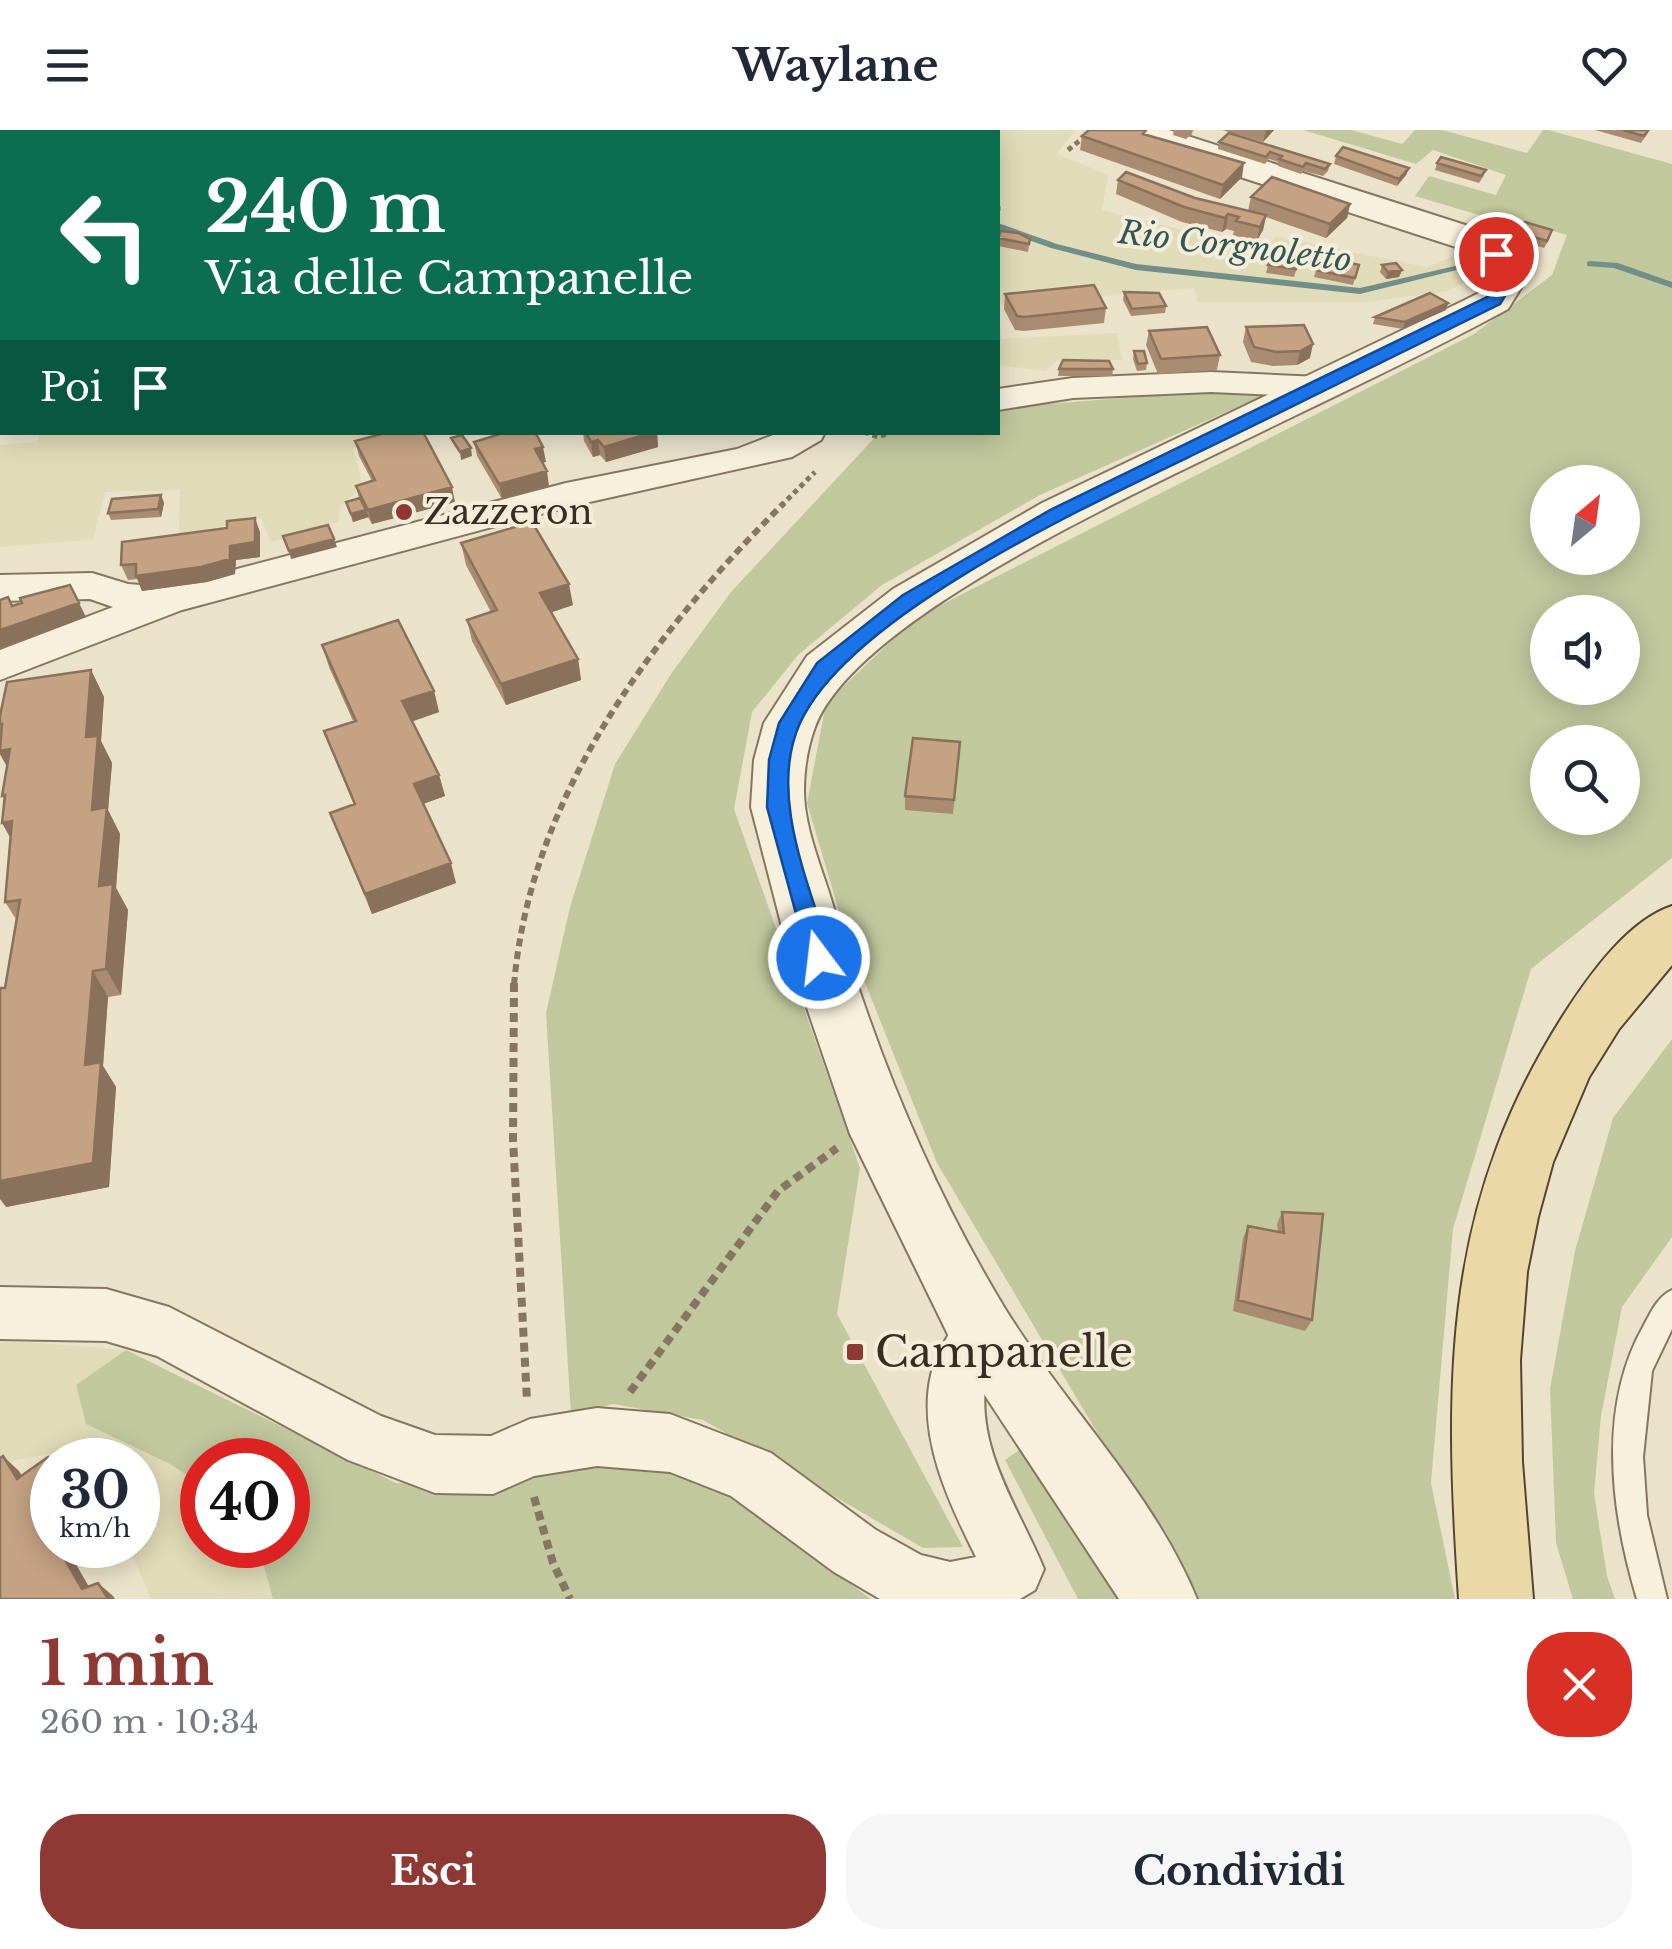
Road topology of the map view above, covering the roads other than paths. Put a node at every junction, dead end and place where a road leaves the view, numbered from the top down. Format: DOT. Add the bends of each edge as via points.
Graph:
graph roads {
  1 [pos="1134,130"];
  2 [pos="1319,386"];
  3 [pos="1000,400"];
  4 [pos="817,446"];
  5 [pos="0,588"];
  6 [pos="170,600"];
  7 [pos="0,666"];
  8 [pos="1672,929"];
  9 [pos="1672,1302"];
  10 [pos="0,1313"];
  11 [pos="982,1330"];
  12 [pos="1485,1458"];
  13 [pos="1160,1599"];
  14 [pos="1496,1599"];
  15 [pos="1531,1599"];
  16 [pos="1652,1599"];
  1 -- 2 [label="street" via="1427,222 1474,240 1505,265 1508,278 1494,300"];
  2 -- 3 [label="street" via="1192,382"];
  2 -- 11 [label="street" via="1058,514 910,600 849,645 804,695 790,723 778,807 819,958 881,1134"];
  4 -- 6 [label="street" via="566,495"];
  5 -- 6 [label="street" via="92,586"];
  6 -- 7 [label="street"];
  8 -- 12 [label="main road" via="1604,1001 1540,1114 1510,1210 1488,1324"];
  9 -- 16 [label="lane" via="1638,1368 1630,1429 1633,1529"];
  10 -- 11 [label="street" via="106,1315 169,1333 368,1440 434,1464 494,1465 530,1448 597,1437 670,1444 750,1474 855,1551 911,1583 950,1592 985,1585 1014,1569 958,1434 958,1377"];
  11 -- 13 [label="street"];
  12 -- 14 [label="main road"];
  12 -- 15 [label="main road"];
}
